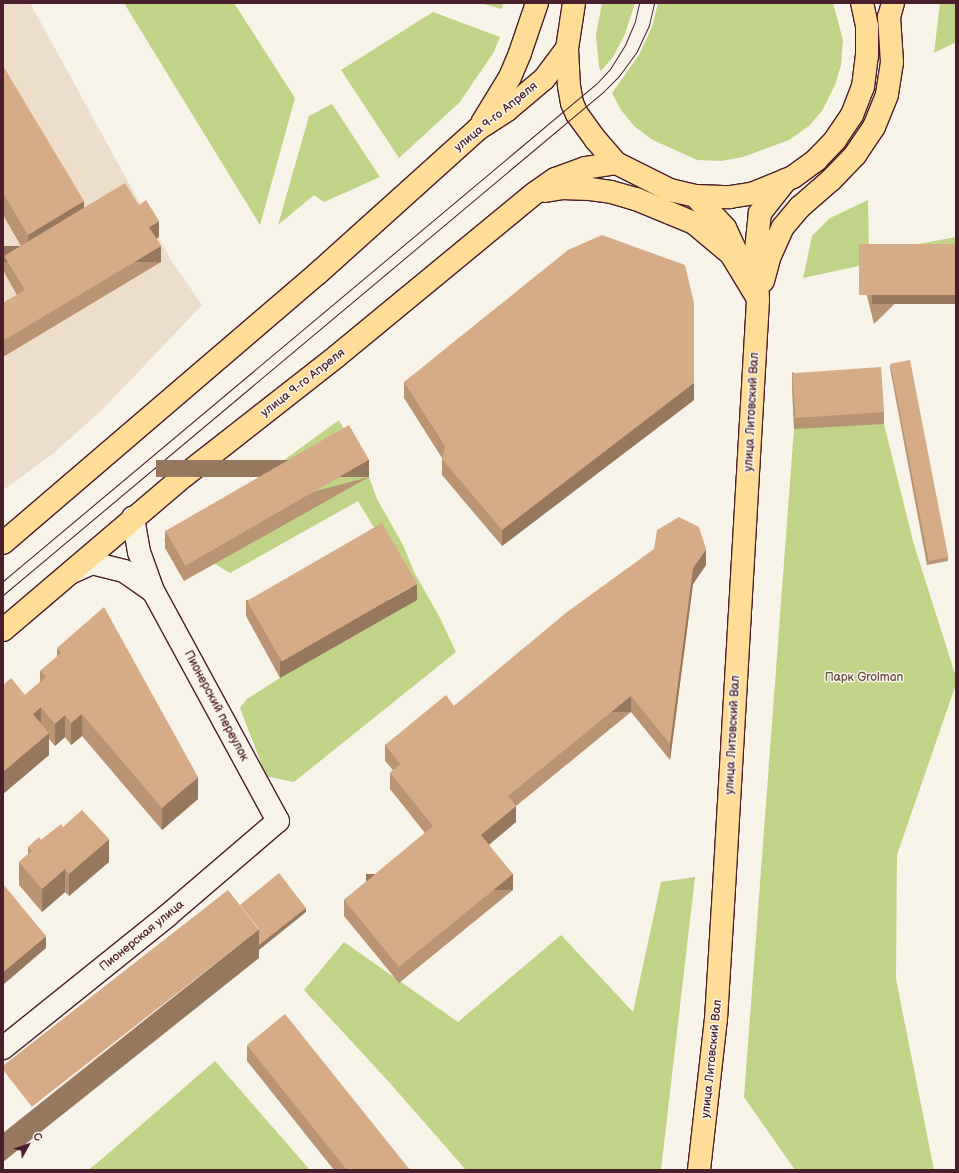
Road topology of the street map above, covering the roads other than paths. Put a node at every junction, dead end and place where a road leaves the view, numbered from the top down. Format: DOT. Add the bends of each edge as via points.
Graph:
graph roads {
  1 [pos="537,3"];
  2 [pos="574,3"];
  3 [pos="862,3"];
  4 [pos="870,3"];
  5 [pos="892,3"];
  6 [pos="868,26"];
  7 [pos="567,49"];
  8 [pos="478,129"];
  9 [pos="616,163"];
  10 [pos="786,180"];
  11 [pos="535,193"];
  12 [pos="695,196"];
  13 [pos="758,300"];
  14 [pos="133,518"];
  15 [pos="3,543"];
  16 [pos="67,574"];
  17 [pos="154,591"];
  18 [pos="3,630"];
  19 [pos="278,821"];
  20 [pos="3,1048"];
  21 [pos="699,1170"];
  1 -- 8 [label="main road" via="510,77"];
  2 -- 7 [label="main road"];
  3 -- 6 [label="main road"];
  4 -- 6 [label="main road"];
  5 -- 13 [label="main road" via="889,17 892,62 887,94 874,127 855,155 782,227 769,258"];
  6 -- 10 [label="main road" via="863,87 852,115 835,140 816,160"];
  7 -- 8 [label="main road, улица 9-го Апреля" via="544,79 507,110"];
  7 -- 9 [label="main road" via="572,103 596,140"];
  8 -- 15 [label="main road, улица 9-го Апреля" via="317,274"];
  9 -- 11 [label="main road, улица 9-го Апреля" via="585,168 555,179"];
  9 -- 12 [label="main road" via="670,190"];
  10 -- 12 [label="main road" via="730,197"];
  10 -- 13 [label="main road, улица Литовский Вал" via="760,213 756,250"];
  11 -- 13 [label="main road" via="562,188 611,192 694,223 730,254"];
  11 -- 14 [label="main road, улица 9-го Апреля" via="337,356"];
  12 -- 13 [label="main road, улица Литовский Вал" via="725,228"];
  13 -- 21 [label="main road, улица Литовский Вал" via="716,1019"];
  14 -- 16 [label="main road, улица 9-го Апреля"];
  14 -- 17 [label="street, Пионерский переулок" via="139,552"];
  16 -- 17 [label="street, Пионерский переулок" via="92,563 124,571"];
  16 -- 18 [label="main road, улица 9-го Апреля"];
  17 -- 19 [label="street, Пионерский переулок"];
  19 -- 20 [label="street, Пионерская улица" via="167,916"];
}
